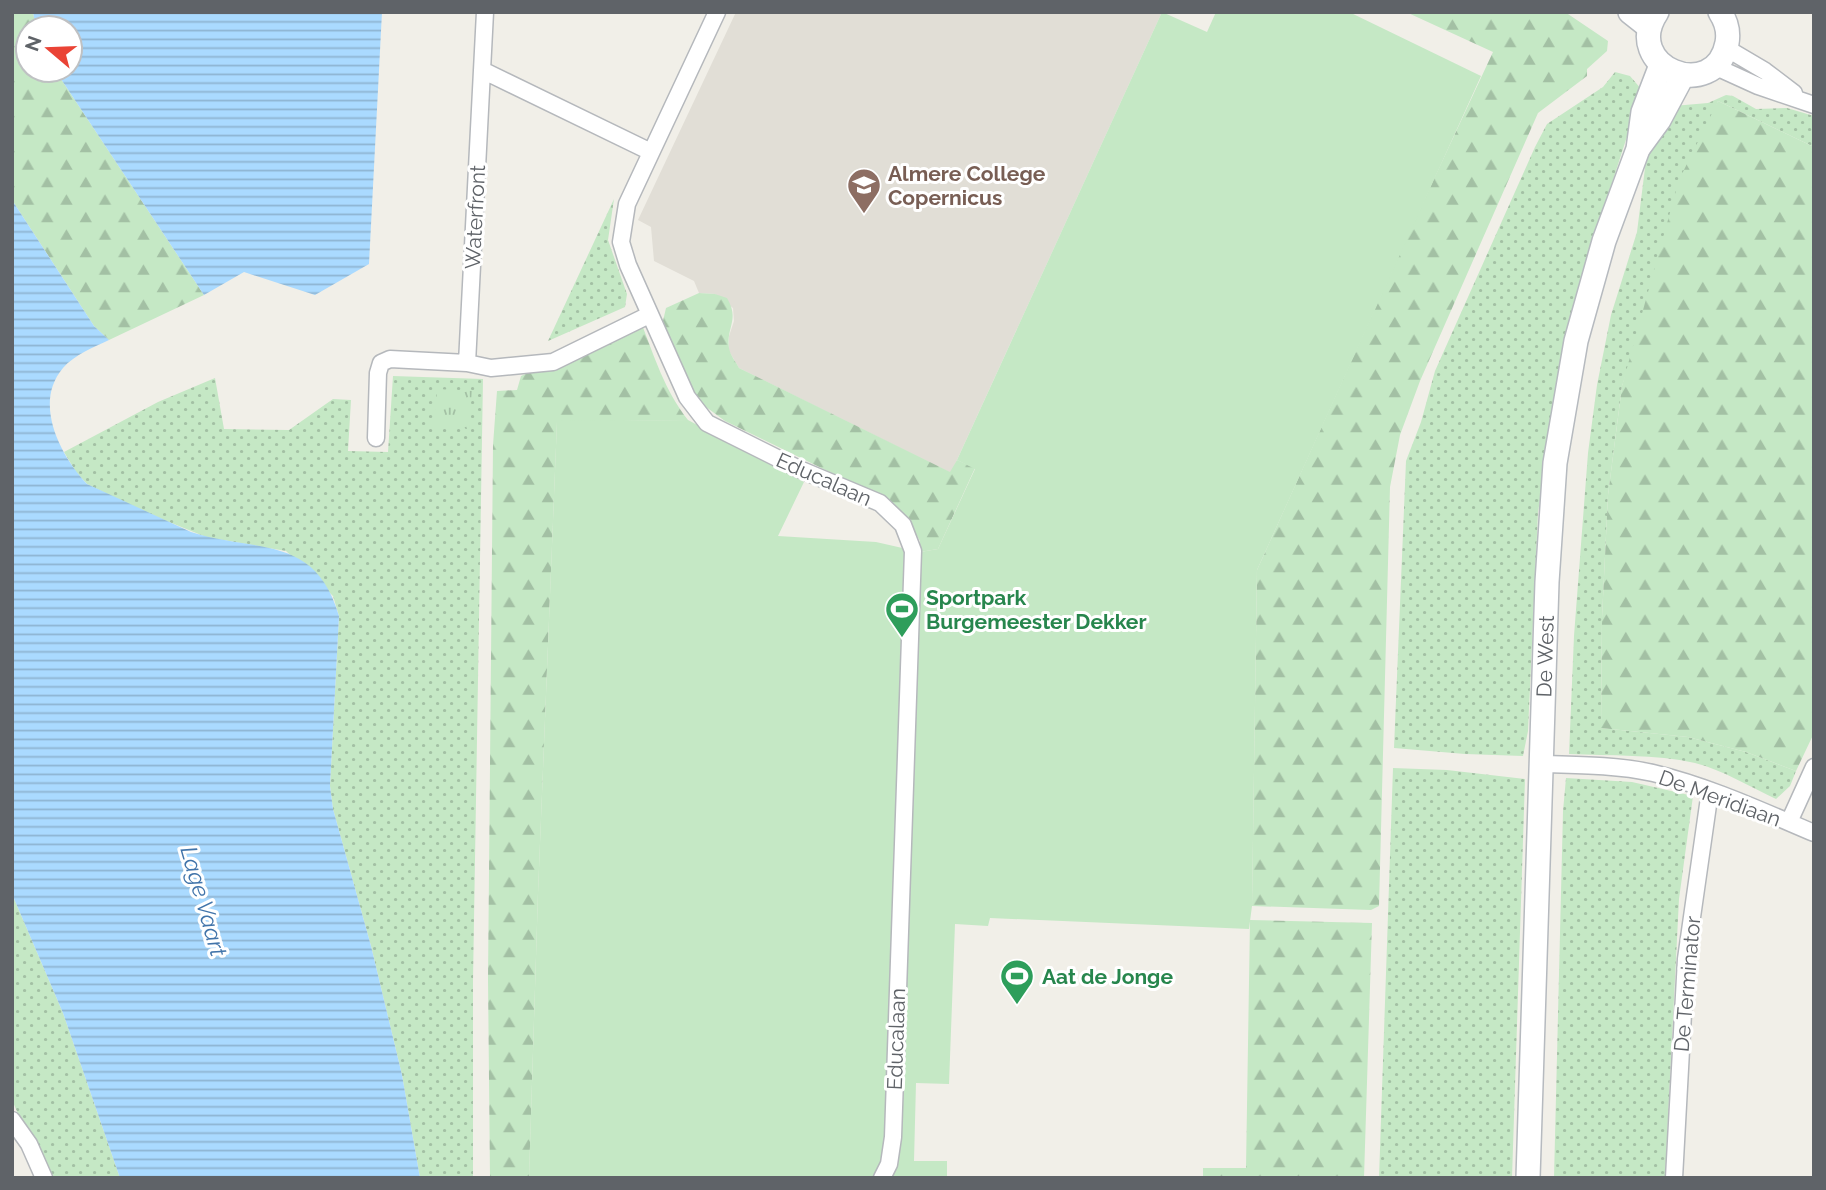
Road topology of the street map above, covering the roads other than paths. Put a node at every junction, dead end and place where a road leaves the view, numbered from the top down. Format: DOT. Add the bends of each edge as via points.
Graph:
graph roads {
  1 [pos="485,12"];
  2 [pos="717,12"];
  3 [pos="1630,12"];
  4 [pos="1720,12"];
  5 [pos="1653,20"];
  6 [pos="1720,57"];
  7 [pos="1661,65"];
  8 [pos="482,70"];
  9 [pos="1683,75"];
  10 [pos="1809,103"];
  11 [pos="1638,149"];
  12 [pos="651,152"];
  13 [pos="649,315"];
  14 [pos="467,363"];
  15 [pos="376,438"];
  16 [pos="1540,764"];
  17 [pos="1814,767"];
  18 [pos="1710,791"];
  19 [pos="1789,822"];
  20 [pos="1814,833"];
  21 [pos="12,1120"];
  22 [pos="44,1178"];
  23 [pos="882,1178"];
  24 [pos="1528,1178"];
  25 [pos="1674,1178"];
  1 -- 8 [label="street, Waterfront"];
  2 -- 12 [label="street, Educalaan"];
  3 -- 5 [label="main road"];
  4 -- 6 [label="main road" via="1727,27"];
  5 -- 7 [label="main road" via="1649,40"];
  6 -- 9 [label="main road" via="1705,72"];
  6 -- 10 [label="street" via="1758,86"];
  7 -- 9 [label="main road"];
  7 -- 11 [label="main road, De West" via="1643,112"];
  8 -- 12 [label="street"];
  8 -- 14 [label="street, Waterfront"];
  9 -- 11 [label="main road, De West"];
  11 -- 16 [label="main road, De West" via="1604,241 1576,341 1555,463"];
  12 -- 13 [label="street, Educalaan" via="627,204 621,242"];
  13 -- 14 [label="street" via="553,362 491,368"];
  13 -- 23 [label="street, Educalaan" via="687,397 707,423 799,470 880,503 903,525 913,551 893,1137"];
  14 -- 15 [label="street" via="390,359 381,363"];
  16 -- 18 [label="street, De Meridiaan" via="1651,773"];
  16 -- 24 [label="main road, De West"];
  17 -- 19 [label="street"];
  18 -- 19 [label="street, De Meridiaan"];
  18 -- 25 [label="street, De Terminator" via="1686,958"];
  19 -- 20 [label="street, De Meridiaan"];
  21 -- 22 [label="street"];
}
